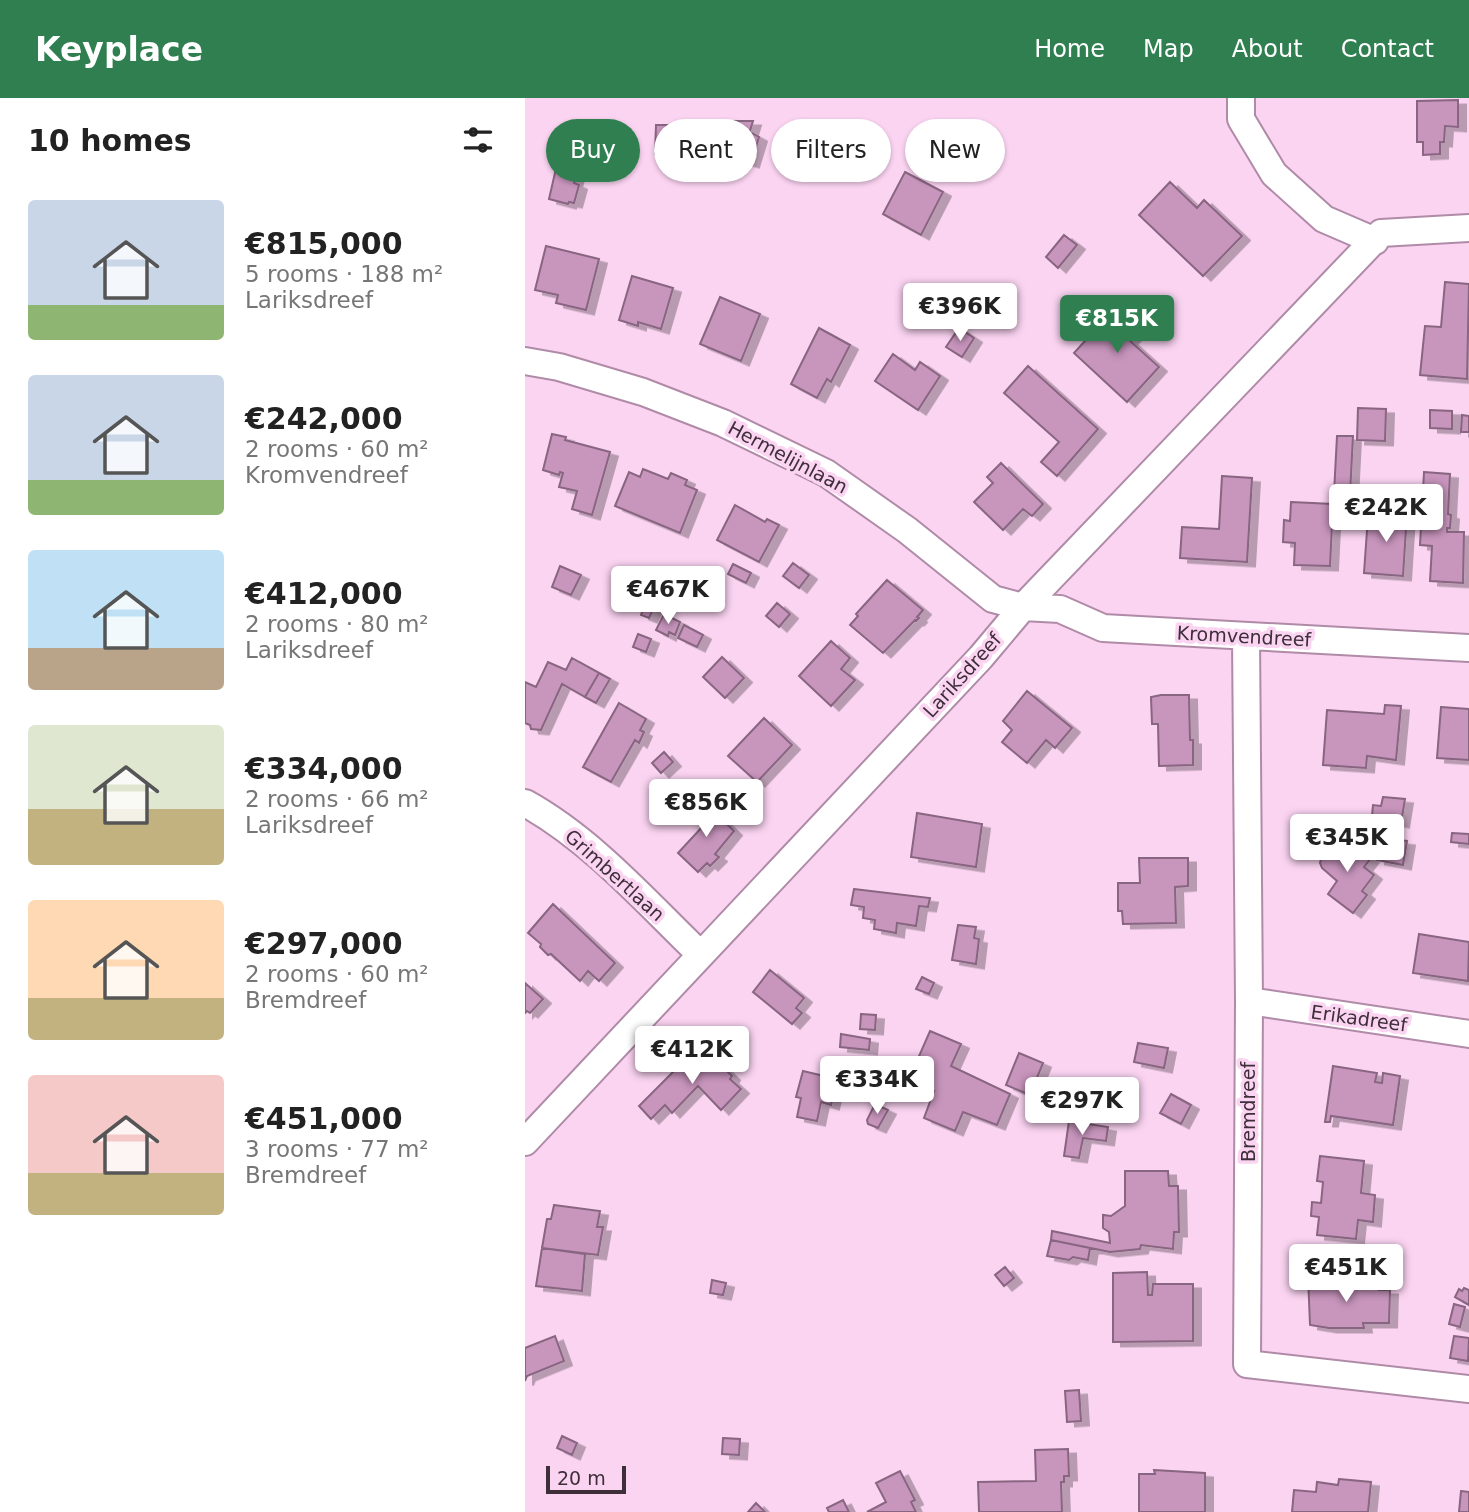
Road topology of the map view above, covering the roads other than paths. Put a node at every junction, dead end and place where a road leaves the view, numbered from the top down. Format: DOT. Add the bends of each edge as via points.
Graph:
graph roads {
  1 [pos="1241,98"];
  2 [pos="1469,228"];
  3 [pos="1375,241"];
  4 [pos="525,362"];
  5 [pos="1023,607"];
  6 [pos="1246,636"];
  7 [pos="1469,648"];
  8 [pos="525,803"];
  9 [pos="700,954"];
  10 [pos="1249,1001"];
  11 [pos="1469,1034"];
  12 [pos="525,1142"];
  13 [pos="1469,1389"];
  1 -- 3 [label="street" via="1241,119 1274,174 1324,219"];
  2 -- 3 [label="street" via="1381,233"];
  3 -- 5 [label="street, Lariksdreef"];
  4 -- 5 [label="street, Hermelijnlaan" via="559,367 643,392 723,423 827,473 993,599"];
  5 -- 6 [label="street, Kromvendreef" via="1060,609 1103,628"];
  5 -- 9 [label="street, Lariksdreef"];
  6 -- 7 [label="street, Kromvendreef"];
  6 -- 10 [label="street, Bremdreef"];
  8 -- 9 [label="street, Grimbertlaan" via="594,852"];
  9 -- 12 [label="street, Lariksdreef"];
  10 -- 11 [label="street, Erikadreef"];
  10 -- 13 [label="street, Bremdreef" via="1247,1364"];
}
